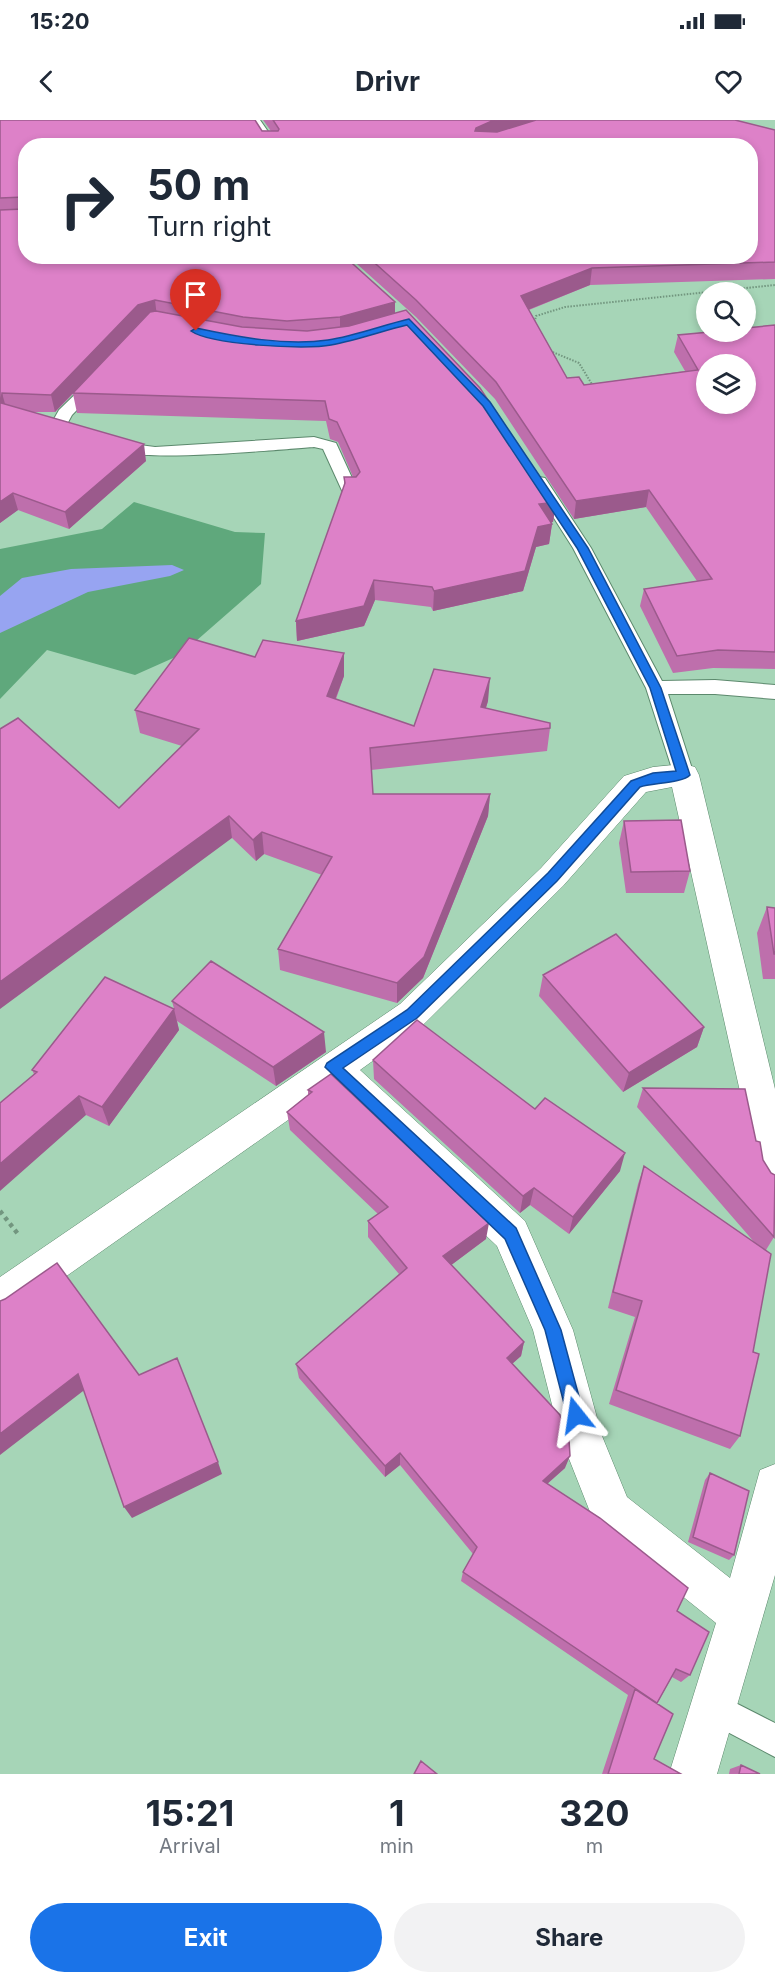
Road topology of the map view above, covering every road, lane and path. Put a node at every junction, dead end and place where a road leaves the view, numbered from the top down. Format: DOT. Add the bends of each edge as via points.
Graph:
graph roads {
  1 [pos="254,120"];
  2 [pos="266,138"];
  3 [pos="775,285"];
  4 [pos="534,327"];
  5 [pos="545,344"];
  6 [pos="106,370"];
  7 [pos="595,390"];
  8 [pos="530,469"];
  9 [pos="350,491"];
  10 [pos="656,688"];
  11 [pos="775,692"];
  12 [pos="684,775"];
  13 [pos="333,1067"];
  14 [pos="775,1177"];
  15 [pos="0,1300"];
  16 [pos="775,1485"];
  17 [pos="740,1614"];
  18 [pos="710,1706"];
  19 [pos="775,1742"];
  20 [pos="693,1774"];
  1 -- 2 [label="lane"];
  3 -- 4 [label="path" via="565,307 536,316"];
  5 -- 7 [label="path" via="550,352 579,363"];
  6 -- 9 [label="lane" via="65,413 58,426 62,431 118,448 155,452 314,442 330,446"];
  8 -- 10 [label="lane" via="582,548"];
  10 -- 11 [label="lane"];
  10 -- 12 [label="lane"];
  12 -- 13 [label="street" via="635,784 552,877 412,1014"];
  12 -- 14 [label="street"];
  13 -- 15 [label="street"];
  13 -- 17 [label="street" via="511,1234 553,1330 581,1436 611,1512"];
  16 -- 17 [label="street" via="766,1533"];
  17 -- 18 [label="street"];
  18 -- 19 [label="lane"];
  18 -- 20 [label="street"];
}
